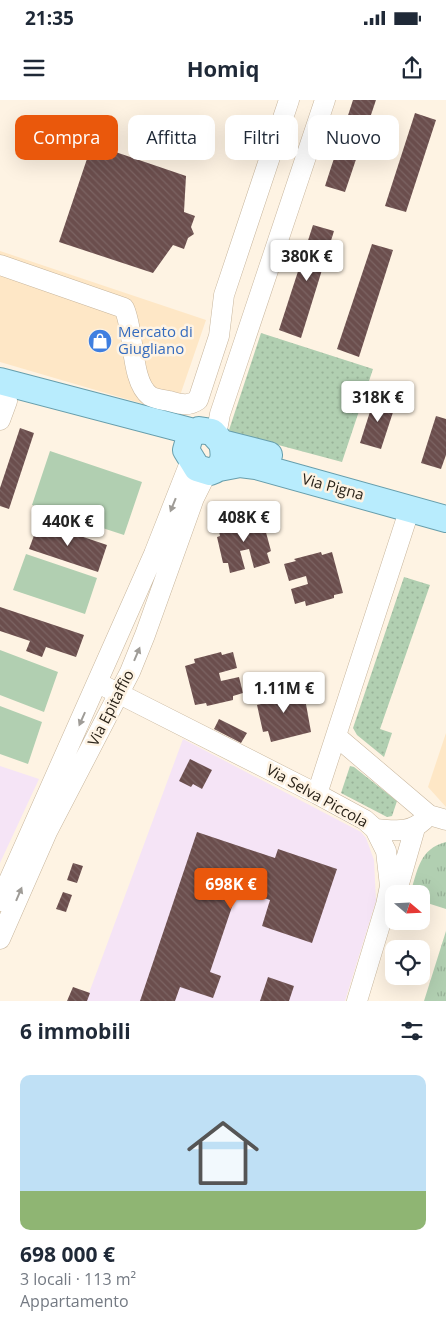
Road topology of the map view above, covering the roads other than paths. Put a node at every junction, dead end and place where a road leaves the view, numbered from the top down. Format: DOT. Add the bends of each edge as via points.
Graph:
graph roads {
  1 [pos="289,100"];
  2 [pos="310,100"];
  3 [pos="325,100"];
  4 [pos="250,219"];
  5 [pos="268,226"];
  6 [pos="0,265"];
  7 [pos="229,282"];
  8 [pos="248,288"];
  9 [pos="214,371"];
  10 [pos="2,400"];
  11 [pos="205,449"];
  12 [pos="446,503"];
  13 [pos="410,508"];
  14 [pos="446,519"];
  15 [pos="98,683"];
  16 [pos="119,694"];
  17 [pos="336,736"];
  18 [pos="317,794"];
  19 [pos="430,821"];
  20 [pos="375,828"];
  21 [pos="400,885"];
  22 [pos="0,901"];
  23 [pos="385,917"];
  24 [pos="379,929"];
  25 [pos="0,939"];
  26 [pos="357,1001"];
  1 -- 4 [label="street"];
  2 -- 5 [label="street, Via Epitaffio"];
  3 -- 11 [label="street, Via Epitaffio" via="217,430"];
  4 -- 5 [label="street"];
  4 -- 7 [label="street"];
  5 -- 8 [label="street, Via Epitaffio"];
  6 -- 9 [label="street" via="124,308 140,382 151,396 184,405 192,404 198,400"];
  7 -- 8 [label="street"];
  7 -- 9 [label="street" via="224,295"];
  8 -- 9 [label="street, Via Epitaffio"];
  9 -- 11 [label="street, Via Epitaffio" via="205,416"];
  10 -- 11 [label="main road"];
  11 -- 12 [label="main road"];
  11 -- 13 [label="main road, Via Pigna" via="240,464"];
  11 -- 15 [label="street, Via Epitaffio, one-way" via="154,554"];
  16 -- 11 [label="street, Via Epitaffio, one-way" via="145,635 203,480"];
  13 -- 14 [label="main road, Via Pigna"];
  13 -- 17 [label="street"];
  15 -- 16 [label="street, Via Selva Piccola"];
  15 -- 22 [label="street, Via Epitaffio, one-way"];
  16 -- 18 [label="street, Via Selva Piccola"];
  25 -- 16 [label="street, Via Epitaffio, one-way" via="46,832"];
  17 -- 18 [label="street"];
  17 -- 19 [label="street"];
  18 -- 20 [label="street, Via Selva Piccola"];
  19 -- 20 [label="street" via="401,830"];
  19 -- 21 [label="street"];
  20 -- 24 [label="street, Via Selva Piccola" via="386,851 389,869 389,892"];
  23 -- 24 [label="street"];
  24 -- 26 [label="street, Via Selva Piccola"];
}
